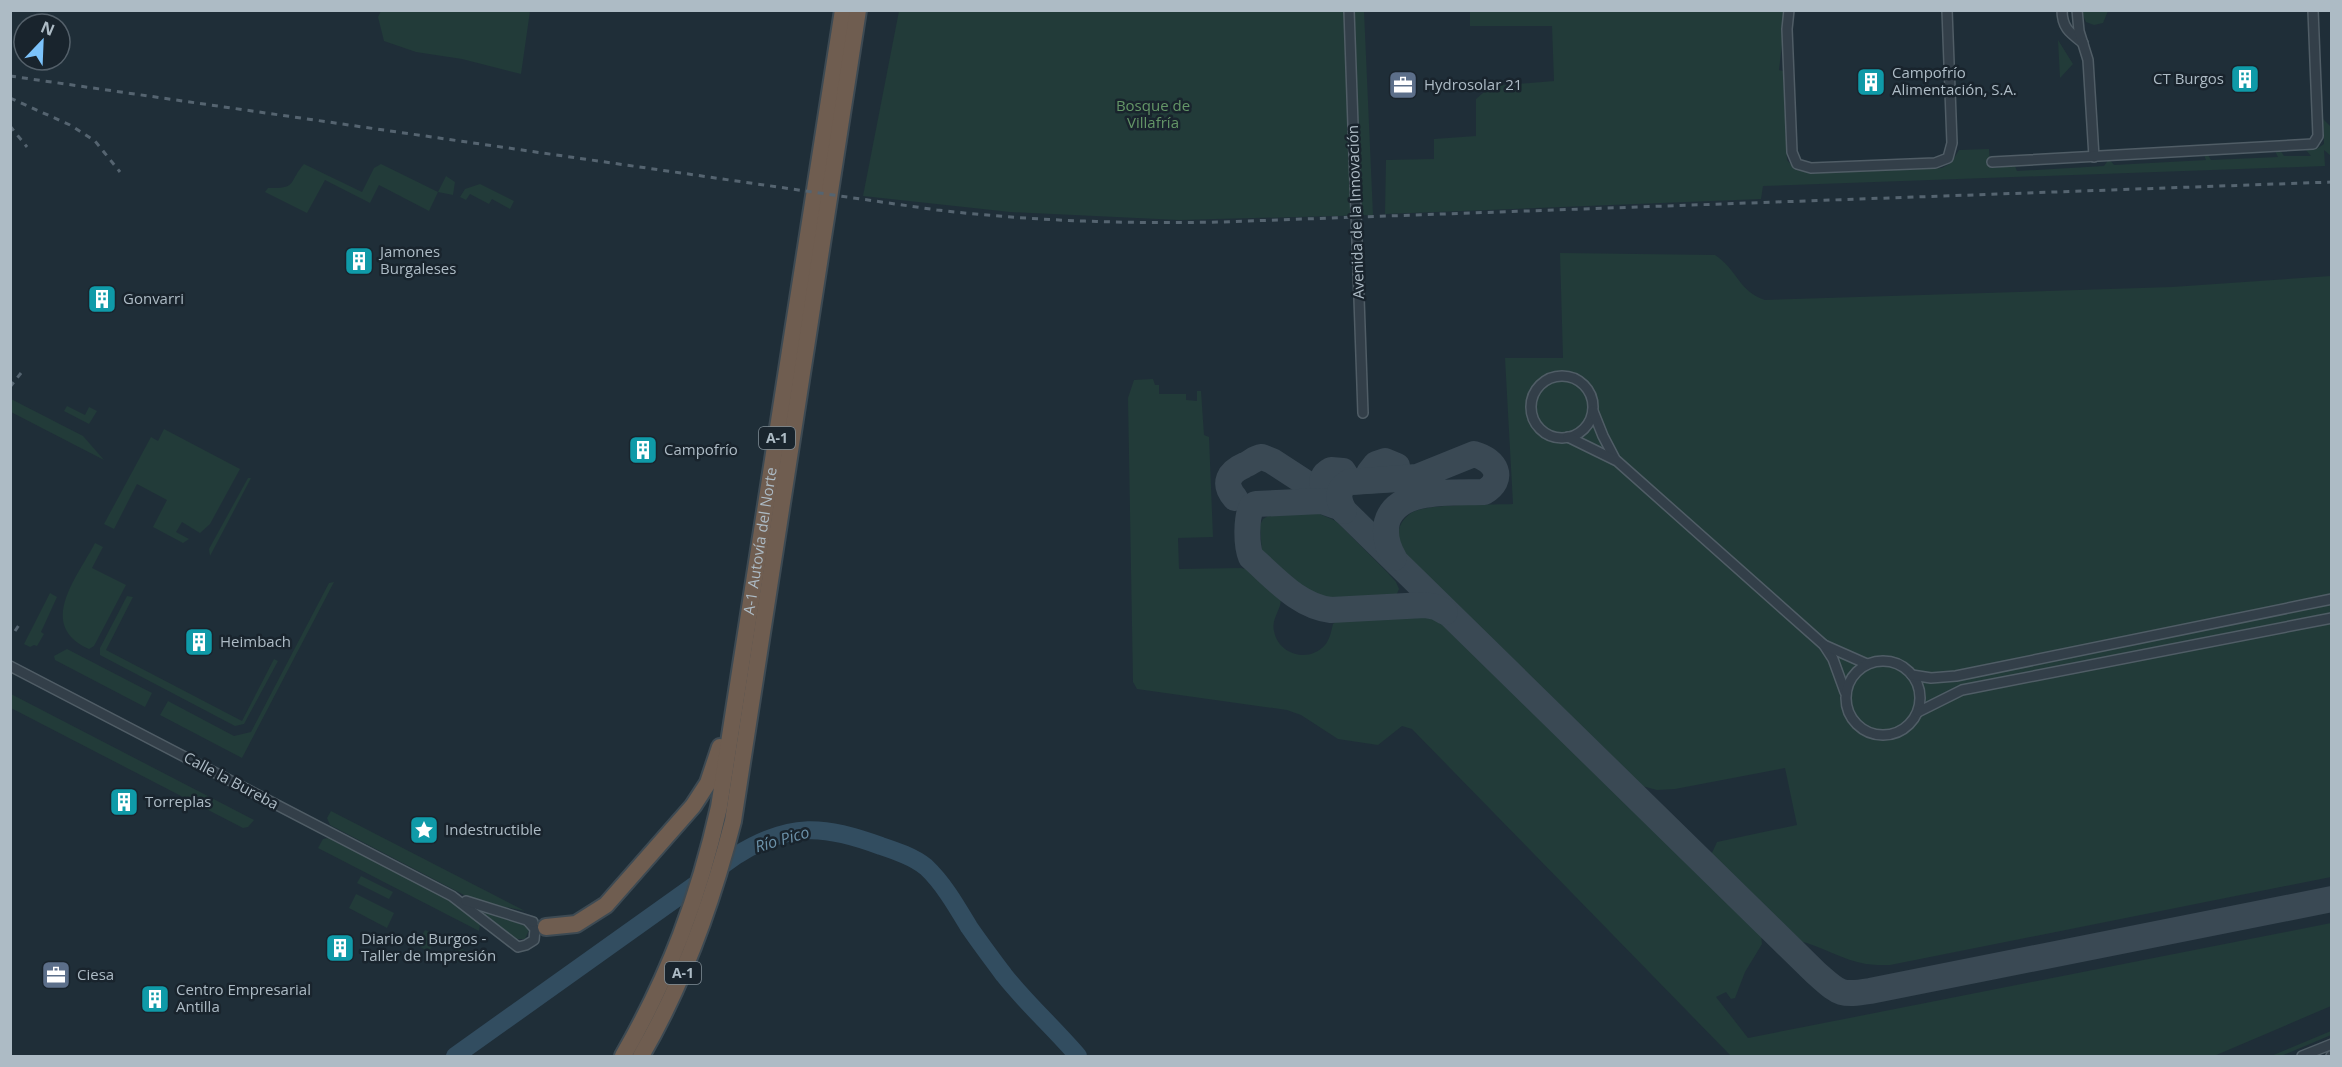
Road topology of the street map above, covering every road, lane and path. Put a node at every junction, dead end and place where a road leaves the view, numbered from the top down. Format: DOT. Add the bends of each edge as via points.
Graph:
graph roads {
  1 [pos="1349,10"];
  2 [pos="1789,10"];
  3 [pos="1947,10"];
  4 [pos="2062,10"];
  5 [pos="2077,10"];
  6 [pos="2313,10"];
  7 [pos="846,12"];
  8 [pos="2083,43"];
  9 [pos="2094,157"];
  10 [pos="1992,162"];
  11 [pos="1593,411"];
  12 [pos="1363,412"];
  13 [pos="1568,437"];
  14 [pos="1617,461"];
  15 [pos="764,523"];
  16 [pos="2331,599"];
  17 [pos="2331,618"];
  18 [pos="1824,645"];
  19 [pos="1867,664"];
  20 [pos="10,666"];
  21 [pos="1912,675"];
  22 [pos="1845,692"];
  23 [pos="1918,712"];
  24 [pos="452,896"];
  25 [pos="528,921"];
  26 [pos="546,927"];
  27 [pos="2331,1044"];
  28 [pos="623,1056"];
  29 [pos="641,1056"];
  30 [pos="2302,1056"];
  1 -- 12 [label="street, Avenida de la Innovación"];
  2 -- 3 [label="street" via="1792,152 1797,164 1810,168 1935,163 1948,158 1952,143"];
  4 -- 8 [label="street" via="2067,31"];
  5 -- 8 [label="street"];
  6 -- 9 [label="street" via="2318,136 2313,144"];
  7 -- 15 [label="highway, A-1 Autovía del Norte / A-1"];
  7 -- 29 [label="highway, A-1 Autovía del Norte / A-1" via="733,821 701,930"];
  8 -- 9 [label="street" via="2088,60"];
  9 -- 10 [label="street"];
  11 -- 13 [label="street" via="1581,432"];
  11 -- 13 [label="street" via="1591,395 1577,380 1557,376 1539,386 1531,405 1536,424 1552,437"];
  11 -- 14 [label="street"];
  13 -- 14 [label="street"];
  14 -- 18 [label="street"];
  15 -- 26 [label="highway" via="751,561 719,755 702,794 606,905 576,924"];
  15 -- 28 [label="highway, A-1 Autovía del Norte / A-1" via="724,777 706,864 668,969"];
  16 -- 21 [label="street" via="1956,676"];
  17 -- 23 [label="street" via="1962,690"];
  18 -- 19 [label="street"];
  18 -- 22 [label="street"];
  19 -- 21 [label="street" via="1891,662"];
  19 -- 22 [label="street" via="1849,681"];
  20 -- 24 [label="street, Calle la Bureba"];
  21 -- 23 [label="street" via="1920,698"];
  22 -- 23 [label="street" via="1845,704 1853,721 1867,733 1892,735 1903,730"];
  24 -- 25 [label="street, Calle la Bureba"];
  24 -- 25 [label="street, Calle la Bureba" via="518,947 534,940 535,928"];
  25 -- 26 [label="street, Calle la Bureba"];
  27 -- 30 [label="street"];
}
